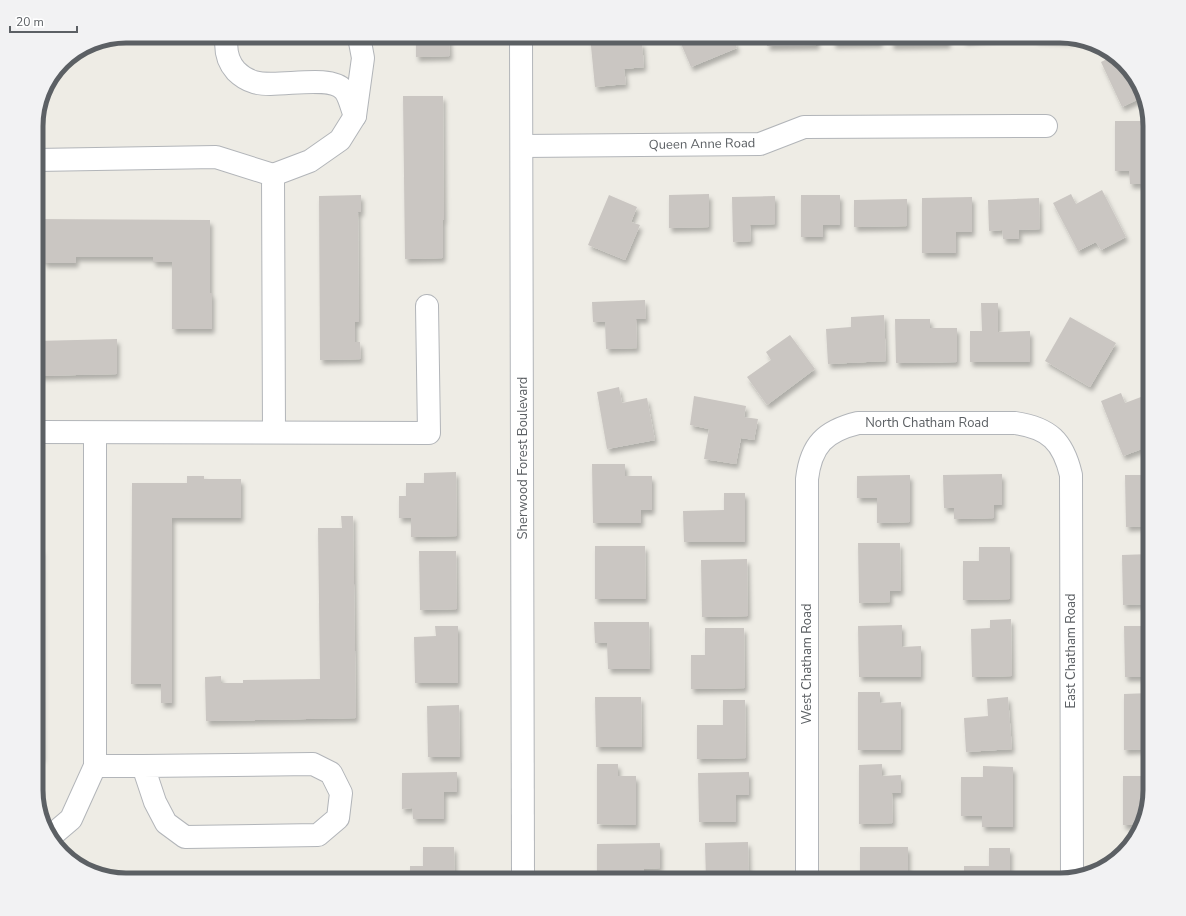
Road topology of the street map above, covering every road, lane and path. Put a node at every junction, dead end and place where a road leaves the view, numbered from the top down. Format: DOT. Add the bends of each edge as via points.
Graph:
graph roads {
  1 [pos="226,43"];
  2 [pos="360,43"];
  3 [pos="521,43"];
  4 [pos="355,116"];
  5 [pos="1046,126"];
  6 [pos="522,146"];
  7 [pos="43,160"];
  8 [pos="273,175"];
  9 [pos="427,306"];
  10 [pos="43,432"];
  11 [pos="274,432"];
  12 [pos="1046,432"];
  13 [pos="95,433"];
  14 [pos="815,449"];
  15 [pos="95,766"];
  16 [pos="143,766"];
  17 [pos="55,833"];
  18 [pos="1072,872"];
  19 [pos="523,873"];
  20 [pos="807,873"];
  1 -- 4 [label="street" via="233,68 242,76 253,82 265,84 324,81 335,84 344,90"];
  2 -- 4 [label="street" via="363,58"];
  3 -- 6 [label="street, Sherwood Forest Boulevard"];
  4 -- 8 [label="street" via="340,140 310,161"];
  5 -- 6 [label="street, Queen Anne Road" via="804,127 760,144"];
  6 -- 19 [label="street, Sherwood Forest Boulevard"];
  7 -- 8 [label="street" via="216,157"];
  8 -- 11 [label="street"];
  9 -- 11 [label="street" via="429,433"];
  10 -- 13 [label="street"];
  11 -- 13 [label="street"];
  12 -- 14 [label="street, North Chatham Road" via="1030,425 1015,423 858,423 842,427 827,436"];
  12 -- 18 [label="street, East Chatham Road" via="1067,458 1071,475"];
  13 -- 15 [label="street"];
  14 -- 20 [label="street, West Chatham Road" via="806,479"];
  15 -- 16 [label="street"];
  15 -- 17 [label="street" via="71,819"];
  16 -- 16 [label="street" via="313,764 331,773 341,793 338,818 318,835 185,837 166,823 155,802"];
}
